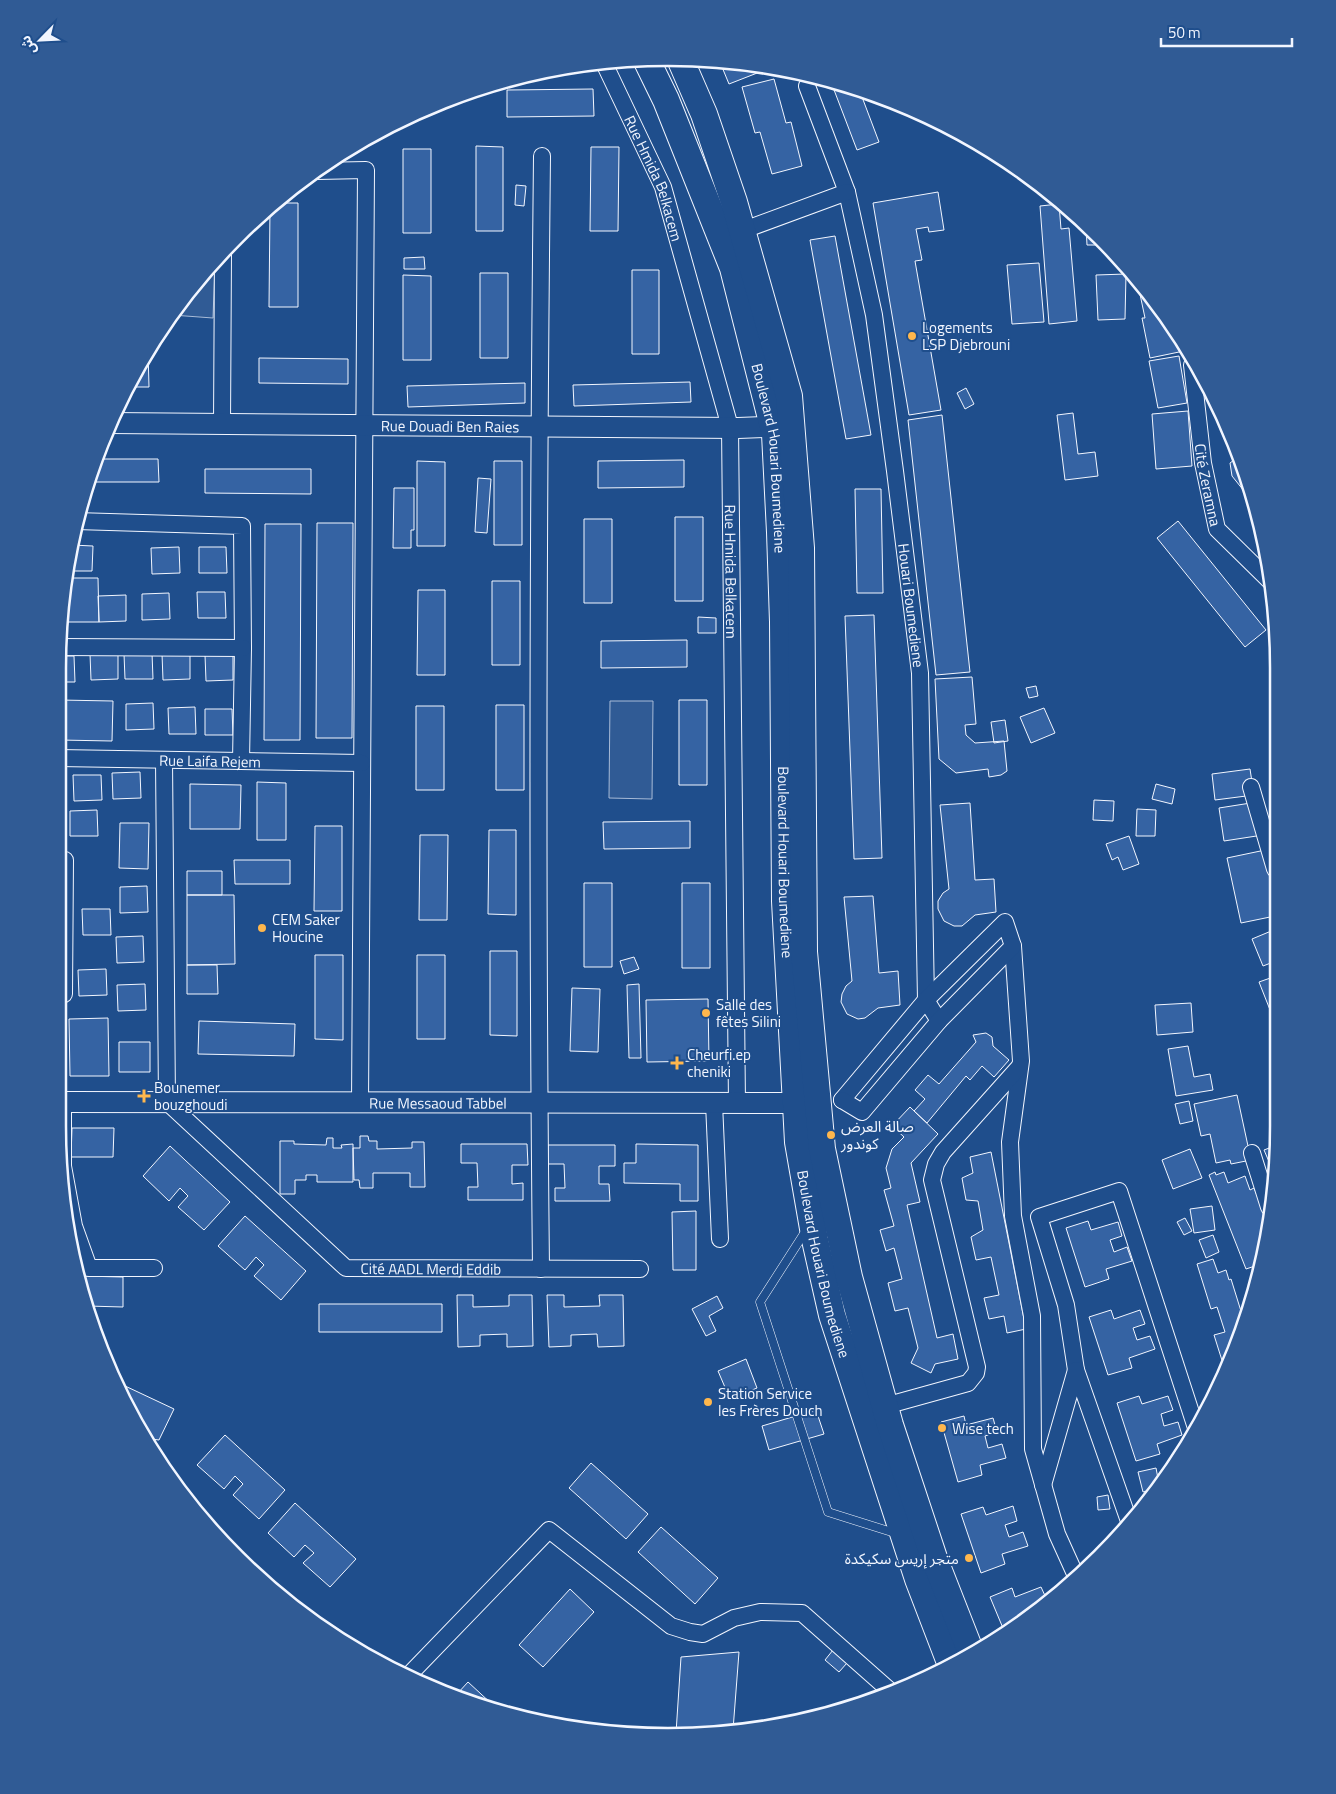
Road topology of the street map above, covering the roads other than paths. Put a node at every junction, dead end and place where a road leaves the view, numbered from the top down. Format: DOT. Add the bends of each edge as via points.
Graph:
graph roads {
  1 [pos="650,67"];
  2 [pos="684,67"];
  3 [pos="607,70"];
  4 [pos="807,86"];
  5 [pos="542,156"];
  6 [pos="330,171"];
  7 [pos="847,192"];
  8 [pos="732,234"];
  9 [pos="223,263"];
  10 [pos="1193,374"];
  11 [pos="119,423"];
  12 [pos="222,424"];
  13 [pos="365,425"];
  14 [pos="539,426"];
  15 [pos="782,426"];
  16 [pos="730,427"];
  17 [pos="85,521"];
  18 [pos="1262,574"];
  19 [pos="67,647"];
  20 [pos="243,648"];
  21 [pos="66,758"];
  22 [pos="164,760"];
  23 [pos="240,761"];
  24 [pos="362,763"];
  25 [pos="1251,788"];
  26 [pos="1270,852"];
  27 [pos="1013,946"];
  28 [pos="926,1000"];
  29 [pos="939,1020"];
  30 [pos="1020,1066"];
  31 [pos="66,1102"];
  32 [pos="167,1102"];
  33 [pos="360,1102"];
  34 [pos="818,1102"];
  35 [pos="539,1103"];
  36 [pos="714,1103"];
  37 [pos="737,1104"];
  38 [pos="1252,1153"];
  39 [pos="1266,1196"];
  40 [pos="812,1221"];
  41 [pos="76,1231"];
  42 [pos="720,1239"];
  43 [pos="154,1268"];
  44 [pos="542,1269"];
  45 [pos="640,1269"];
  46 [pos="1076,1370"];
  47 [pos="885,1406"];
  48 [pos="1193,1419"];
  49 [pos="1043,1485"];
  50 [pos="1127,1515"];
  51 [pos="904,1536"];
  52 [pos="1073,1570"];
  53 [pos="969,1647"];
  54 [pos="948,1658"];
  55 [pos="414,1671"];
  56 [pos="886,1686"];
  1 -- 8 [label="highway, Boulevard Houari Boumediene"];
  2 -- 8 [label="highway, Boulevard Houari Boumediene" via="704,114"];
  3 -- 16 [label="street, Rue Hmida Belkacem" via="663,187"];
  4 -- 7 [label="street, Houari Boumediene"];
  5 -- 14 [label="street"];
  6 -- 13 [label="street" via="366,170"];
  7 -- 8 [label="street"];
  7 -- 28 [label="street, Houari Boumediene" via="874,315 920,673"];
  8 -- 15 [label="highway, Boulevard Houari Boumediene" via="789,396"];
  9 -- 12 [label="street"];
  10 -- 18 [label="street, Cité Zeramna" via="1203,463 1217,530"];
  11 -- 12 [label="street, Rue Douadi Ben Raies"];
  12 -- 13 [label="street, Rue Douadi Ben Raies"];
  13 -- 14 [label="street, Rue Douadi Ben Raies"];
  13 -- 24 [label="street"];
  14 -- 16 [label="street, Rue Douadi Ben Raies"];
  14 -- 35 [label="street"];
  15 -- 16 [label="street, Rue Douadi Ben Raies"];
  15 -- 34 [label="highway, Boulevard Houari Boumediene" via="800,548 804,952"];
  16 -- 37 [label="street, Rue Hmida Belkacem"];
  17 -- 20 [label="street" via="242,526"];
  19 -- 20 [label="street"];
  20 -- 23 [label="street"];
  21 -- 22 [label="street, Rue Laifa Rejem"];
  22 -- 23 [label="street, Rue Laifa Rejem"];
  22 -- 32 [label="street"];
  23 -- 24 [label="street, Rue Laifa Rejem"];
  24 -- 33 [label="street"];
  25 -- 26 [label="street"];
  27 -- 28 [label="street" via="1005,922"];
  27 -- 29 [label="street"];
  27 -- 30 [label="street"];
  28 -- 29 [label="street"];
  28 -- 34 [label="street"];
  29 -- 34 [label="street" via="862,1112"];
  30 -- 47 [label="street" via="943,1152 932,1180 976,1373 968,1383"];
  30 -- 49 [label="street" via="1010,1142 1013,1216 1032,1316 1033,1449"];
  31 -- 32 [label="street, Rue Messaoud Tabbel"];
  32 -- 33 [label="street, Rue Messaoud Tabbel"];
  32 -- 44 [label="street, Cité AADL Merdj Eddib" via="346,1268"];
  33 -- 35 [label="street, Rue Messaoud Tabbel"];
  34 -- 37 [label="street, Rue Messaoud Tabbel"];
  34 -- 40 [label="highway, Boulevard Houari Boumediene" via="798,1142"];
  34 -- 47 [label="highway, Boulevard Houari Boumediene" via="822,1149 849,1277"];
  35 -- 36 [label="street, Rue Messaoud Tabbel"];
  35 -- 44 [label="street"];
  36 -- 37 [label="street, Rue Messaoud Tabbel"];
  36 -- 42 [label="street"];
  38 -- 39 [label="street"];
  40 -- 51 [label="highway, Boulevard Houari Boumediene" via="832,1315"];
  40 -- 51 [label="lane" via="760,1302 828,1512"];
  41 -- 43 [label="street" via="89,1268"];
  44 -- 45 [label="street, Cité AADL Merdj Eddib"];
  46 -- 48 [label="street" via="1066,1305 1039,1217 1119,1192"];
  46 -- 49 [label="street"];
  46 -- 50 [label="street"];
  47 -- 53 [label="highway, Boulevard Houari Boumediene" via="934,1558"];
  49 -- 52 [label="street" via="1057,1534"];
  51 -- 54 [label="highway, Boulevard Houari Boumediene"];
  55 -- 56 [label="street" via="549,1530 671,1626 703,1634 734,1618 760,1612 802,1613"];
}
